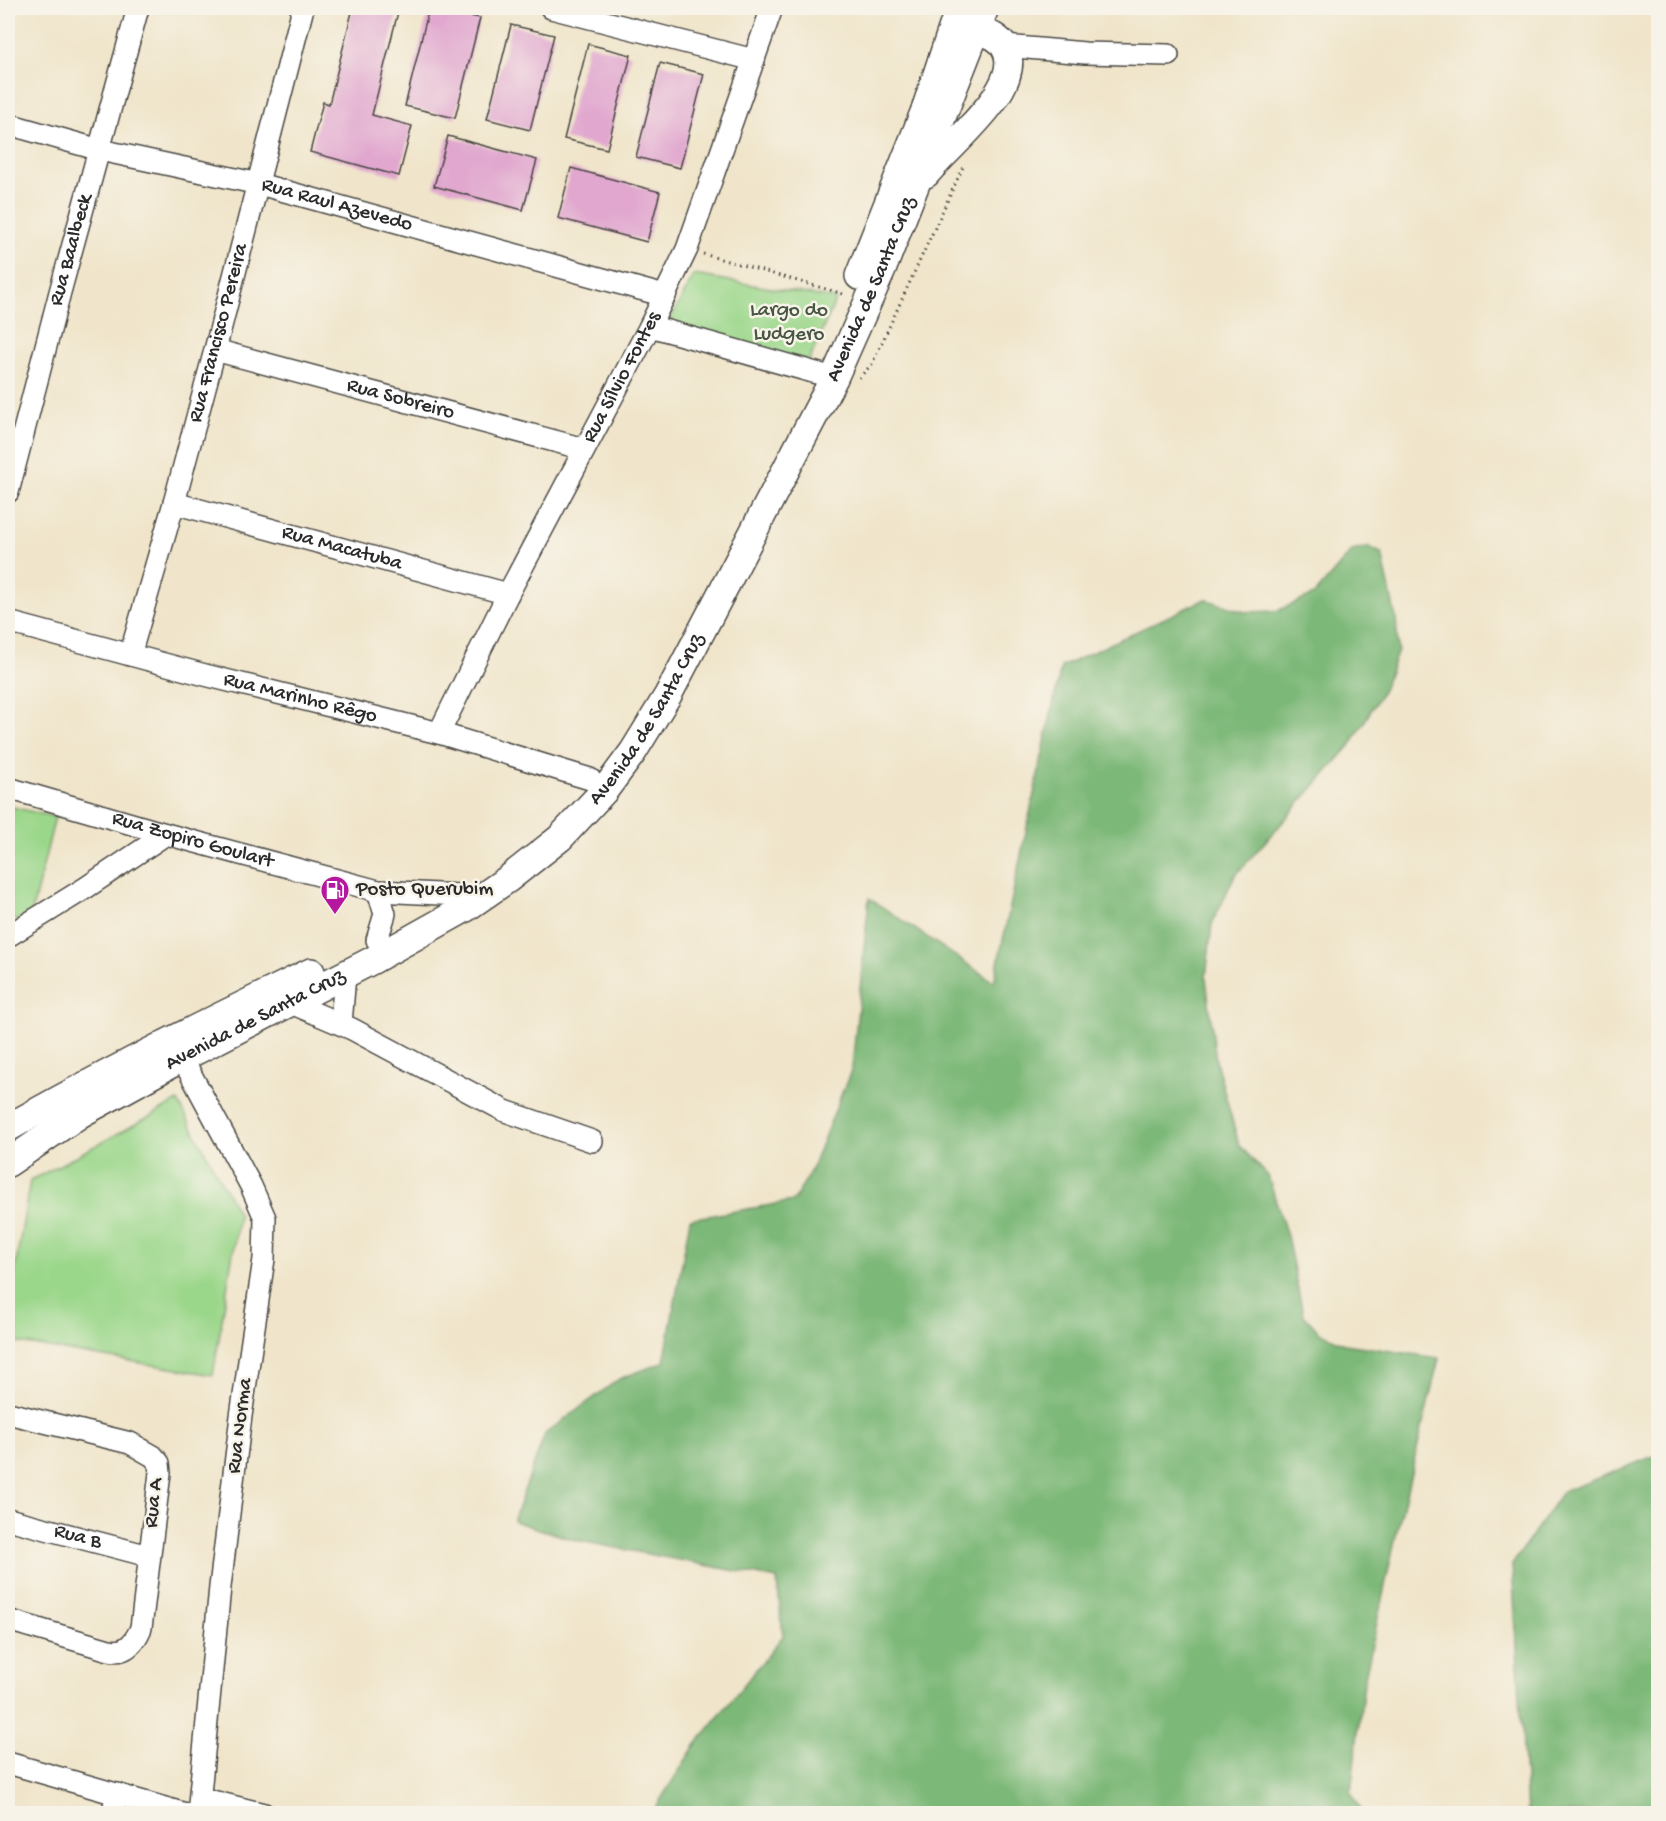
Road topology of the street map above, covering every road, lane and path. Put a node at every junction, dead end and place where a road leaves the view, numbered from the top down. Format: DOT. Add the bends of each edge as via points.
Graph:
graph roads {
  1 [pos="138,8"];
  2 [pos="303,8"];
  3 [pos="551,8"];
  4 [pos="772,8"];
  5 [pos="959,8"];
  6 [pos="981,19"];
  7 [pos="946,44"];
  8 [pos="1005,46"];
  9 [pos="1168,55"];
  10 [pos="753,60"];
  11 [pos="8,124"];
  12 [pos="100,150"];
  13 [pos="964,166"];
  14 [pos="259,184"];
  15 [pos="910,198"];
  16 [pos="687,249"];
  17 [pos="665,296"];
  18 [pos="851,297"];
  19 [pos="650,326"];
  20 [pos="215,350"];
  21 [pos="834,378"];
  22 [pos="584,449"];
  23 [pos="8,492"];
  24 [pos="174,503"];
  25 [pos="508,594"];
  26 [pos="8,622"];
  27 [pos="130,655"];
  28 [pos="439,733"];
  29 [pos="590,779"];
  30 [pos="8,788"];
  31 [pos="166,834"];
  32 [pos="378,891"];
  33 [pos="459,895"];
  34 [pos="8,936"];
  35 [pos="377,940"];
  36 [pos="345,975"];
  37 [pos="291,1003"];
  38 [pos="341,1024"];
  39 [pos="182,1058"];
  40 [pos="8,1128"];
  41 [pos="592,1141"];
  42 [pos="8,1162"];
  43 [pos="8,1413"];
  44 [pos="8,1519"];
  45 [pos="149,1556"];
  46 [pos="8,1620"];
  47 [pos="8,1763"];
  48 [pos="115,1804"];
  49 [pos="195,1808"];
  50 [pos="264,1814"];
  1 -- 12 [label="street, Rua Baalbeck"];
  2 -- 14 [label="street, Rua Francisco Pereira"];
  3 -- 10 [label="street"];
  4 -- 10 [label="street, Rua Sílvio Fontes"];
  5 -- 7 [label="main road, Avenida de Santa Cruz"];
  6 -- 7 [label="main road"];
  6 -- 8 [label="main road"];
  6 -- 15 [label="main road, Avenida de Santa Cruz"];
  7 -- 18 [label="main road, Avenida de Santa Cruz" via="925,110"];
  8 -- 9 [label="street"];
  8 -- 15 [label="main road" via="1009,58 1007,74 998,94 985,113 927,172"];
  10 -- 16 [label="street, Rua Sílvio Fontes"];
  11 -- 12 [label="street, Rua Raul Azevedo"];
  12 -- 14 [label="street, Rua Raul Azevedo"];
  12 -- 23 [label="street, Rua Baalbeck"];
  13 -- 21 [label="path" via="872,364"];
  14 -- 17 [label="street, Rua Raul Azevedo"];
  14 -- 20 [label="street, Rua Francisco Pereira"];
  15 -- 21 [label="main road, Avenida de Santa Cruz"];
  16 -- 17 [label="street, Rua Sílvio Fontes"];
  16 -- 18 [label="path"];
  17 -- 19 [label="street, Rua Sílvio Fontes"];
  18 -- 21 [label="main road, Avenida de Santa Cruz"];
  19 -- 21 [label="street"];
  19 -- 22 [label="street, Rua Sílvio Fontes"];
  20 -- 22 [label="street, Rua Sobreiro"];
  20 -- 24 [label="street, Rua Francisco Pereira"];
  21 -- 29 [label="main road, Avenida de Santa Cruz" via="733,540 652,690 616,747"];
  21 -- 36 [label="main road, Avenida de Santa Cruz" via="668,694 633,752 603,791 560,838 508,879 466,908"];
  22 -- 25 [label="street, Rua Sílvio Fontes"];
  24 -- 25 [label="street, Rua Macatuba"];
  24 -- 27 [label="street, Rua Francisco Pereira"];
  25 -- 28 [label="street, Rua Sílvio Fontes"];
  26 -- 27 [label="street, Rua Marinho Rêgo"];
  27 -- 28 [label="street, Rua Marinho Rêgo"];
  28 -- 29 [label="street, Rua Marinho Rêgo"];
  29 -- 33 [label="main road, Avenida de Santa Cruz" via="498,869"];
  30 -- 31 [label="street, Rua Zopiro Goulart"];
  31 -- 32 [label="street, Rua Zopiro Goulart"];
  31 -- 34 [label="street"];
  32 -- 33 [label="street, Rua Zopiro Goulart"];
  32 -- 35 [label="street" via="385,914"];
  33 -- 35 [label="main road, Avenida de Santa Cruz"];
  35 -- 40 [label="main road, Avenida de Santa Cruz" via="170,1040"];
  36 -- 37 [label="main road, Avenida de Santa Cruz"];
  36 -- 38 [label="street"];
  37 -- 38 [label="street"];
  37 -- 39 [label="main road, Avenida de Santa Cruz"];
  38 -- 41 [label="street" via="505,1111"];
  39 -- 42 [label="main road, Avenida de Santa Cruz" via="80,1114"];
  39 -- 49 [label="street, Rua Norma" via="251,1186 264,1218 264,1259 241,1416"];
  43 -- 45 [label="street, Rua A" via="130,1443 157,1459 160,1473"];
  44 -- 45 [label="street, Rua B"];
  45 -- 46 [label="street, Rua A" via="141,1628 129,1647 115,1651"];
  47 -- 48 [label="street"];
  48 -- 49 [label="street"];
  49 -- 50 [label="street"];
}
